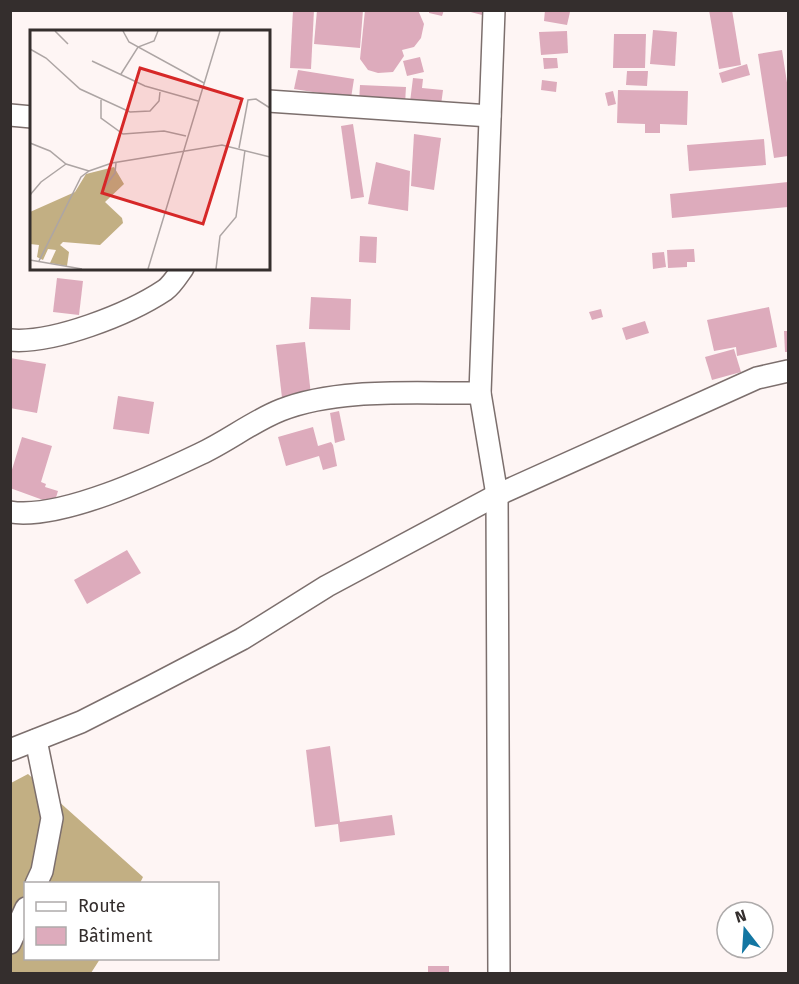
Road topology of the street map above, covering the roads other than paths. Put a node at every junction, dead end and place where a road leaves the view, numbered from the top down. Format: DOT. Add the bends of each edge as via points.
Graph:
graph roads {
  1 [pos="494,10"];
  2 [pos="270,101"];
  3 [pos="10,115"];
  4 [pos="490,116"];
  5 [pos="30,117"];
  6 [pos="181,270"];
  7 [pos="10,340"];
  8 [pos="789,371"];
  9 [pos="480,393"];
  10 [pos="497,495"];
  11 [pos="10,512"];
  12 [pos="36,740"];
  13 [pos="10,750"];
  14 [pos="37,882"];
  15 [pos="24,912"];
  16 [pos="10,943"];
  17 [pos="499,974"];
  1 -- 4 [label="street"];
  2 -- 4 [label="street"];
  3 -- 5 [label="street"];
  4 -- 9 [label="street"];
  6 -- 7 [label="street" via="167,289 66,334"];
  8 -- 10 [label="street" via="757,378"];
  9 -- 10 [label="street"];
  9 -- 11 [label="street" via="314,400 280,410 200,454 118,489 51,512"];
  10 -- 12 [label="street" via="327,586 242,639 81,722"];
  10 -- 17 [label="street"];
  12 -- 13 [label="street"];
  12 -- 14 [label="street" via="52,818"];
  15 -- 16 [label="street"];
}
